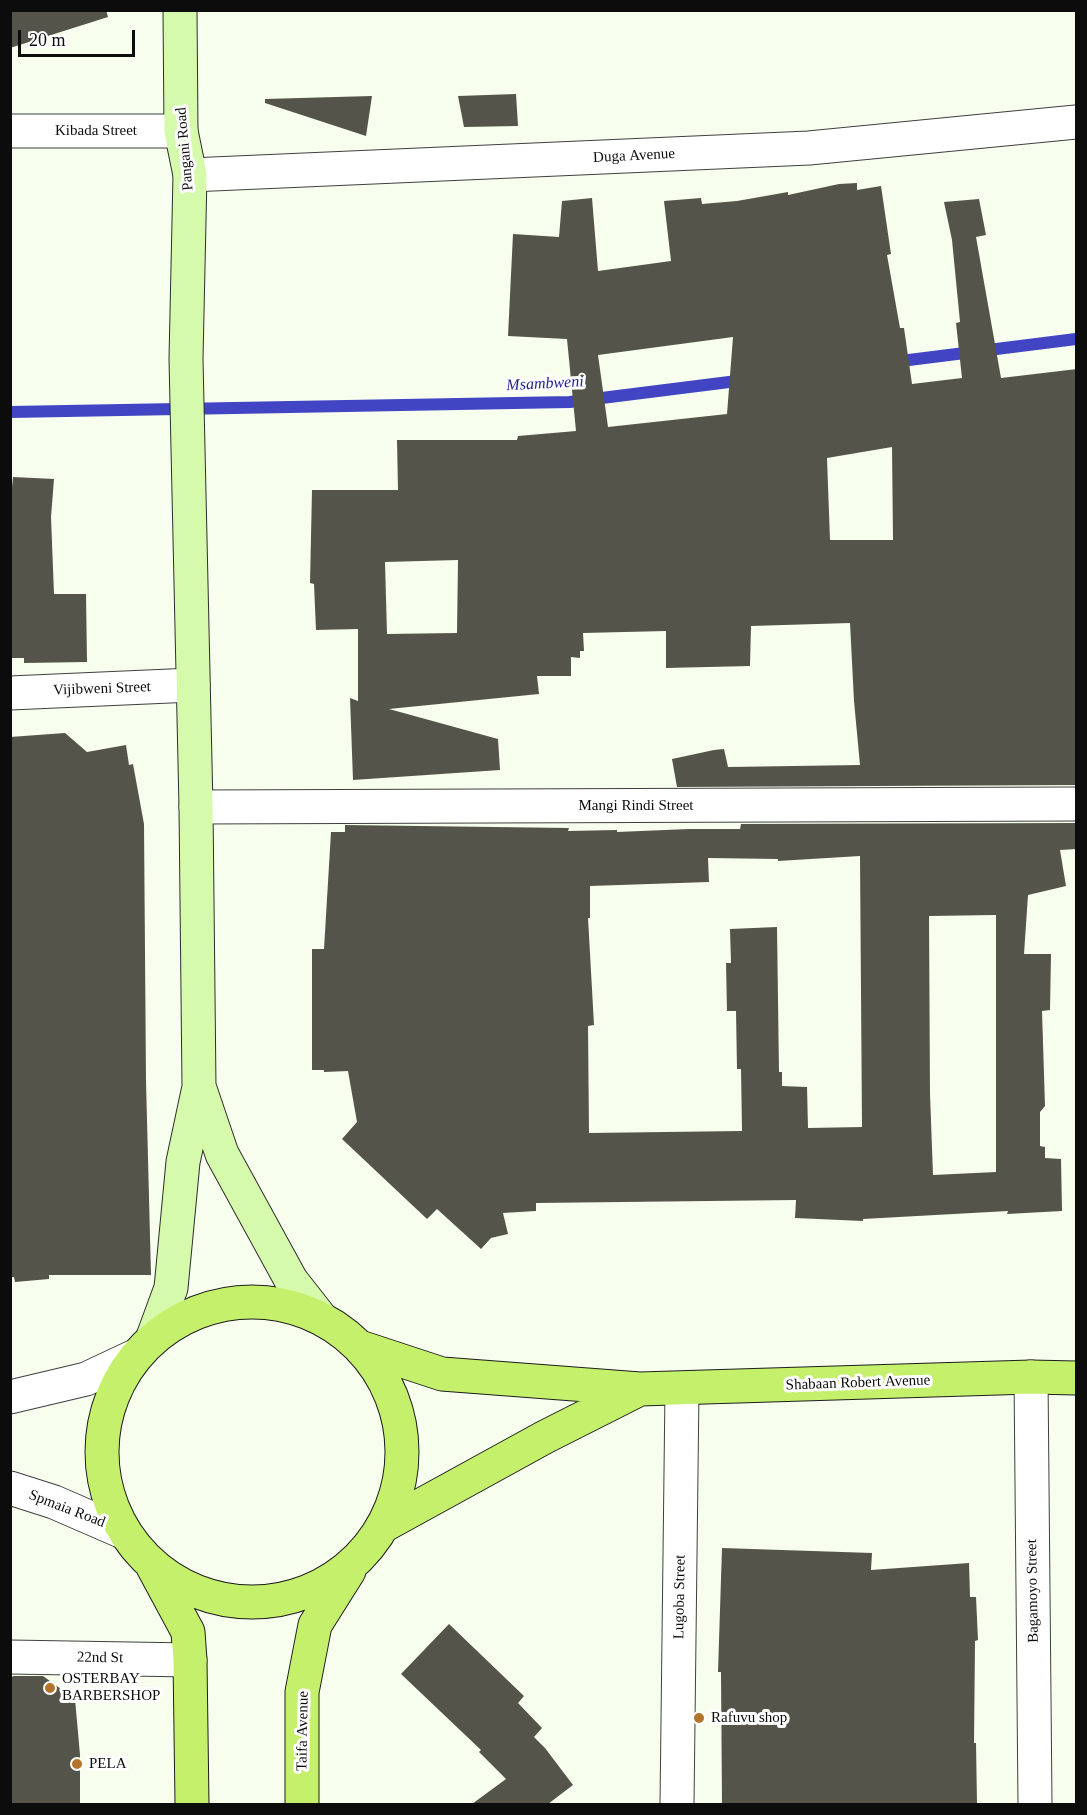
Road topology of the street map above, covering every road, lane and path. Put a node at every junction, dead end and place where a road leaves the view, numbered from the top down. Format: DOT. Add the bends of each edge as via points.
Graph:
graph roads {
  1 [pos="180,10"];
  2 [pos="1077,122"];
  3 [pos="10,131"];
  4 [pos="182,131"];
  5 [pos="190,175"];
  6 [pos="193,685"];
  7 [pos="10,693"];
  8 [pos="1077,804"];
  9 [pos="196,807"];
  10 [pos="199,1087"];
  11 [pos="320,1317"];
  12 [pos="144,1346"];
  13 [pos="360,1347"];
  14 [pos="1031,1377"];
  15 [pos="1077,1378"];
  16 [pos="640,1389"];
  17 [pos="682,1389"];
  18 [pos="10,1397"];
  19 [pos="10,1488"];
  20 [pos="383,1526"];
  21 [pos="123,1532"];
  22 [pos="355,1562"];
  23 [pos="152,1565"];
  24 [pos="10,1657"];
  25 [pos="190,1660"];
  26 [pos="192,1804"];
  27 [pos="302,1804"];
  28 [pos="677,1804"];
  29 [pos="1035,1804"];
  1 -- 4 [label="main road, Pangani Road"];
  2 -- 5 [label="street, Duga Avenue" via="809,148"];
  3 -- 4 [label="street, Kibada Street"];
  4 -- 5 [label="main road, Pangani Road"];
  5 -- 6 [label="main road, Pangani Road" via="186,359"];
  6 -- 7 [label="street, Vijibweni Street"];
  6 -- 9 [label="main road, Pangani Road"];
  8 -- 9 [label="street, Mangi Rindi Street"];
  9 -- 10 [label="main road, Pangani Road"];
  10 -- 11 [label="main road" via="222,1154 291,1280"];
  10 -- 12 [label="main road" via="183,1162 171,1288"];
  11 -- 12 [label="main road" via="277,1303 234,1302 191,1314"];
  11 -- 13 [label="main road"];
  12 -- 18 [label="street" via="86,1379"];
  12 -- 21 [label="main road" via="111,1396 101,1442 105,1489"];
  13 -- 16 [label="main road, Shabaan Robert Avenue" via="442,1374"];
  13 -- 20 [label="main road" via="388,1386 402,1432 400,1480"];
  14 -- 15 [label="main road, Shabaan Robert Avenue"];
  14 -- 17 [label="main road, Shabaan Robert Avenue"];
  14 -- 29 [label="street, Bagamoyo Street"];
  16 -- 17 [label="main road, Shabaan Robert Avenue"];
  16 -- 20 [label="main road"];
  17 -- 28 [label="street, Lugoba Street"];
  19 -- 21 [label="street, Spmaia Road"];
  20 -- 22 [label="main road"];
  21 -- 23 [label="main road"];
  22 -- 23 [label="main road" via="319,1587 276,1600 232,1601 190,1589"];
  22 -- 27 [label="main road, Taifa Avenue" via="315,1625 302,1692"];
  23 -- 25 [label="main road" via="188,1632"];
  24 -- 25 [label="street, 22nd St"];
  25 -- 26 [label="main road"];
}
